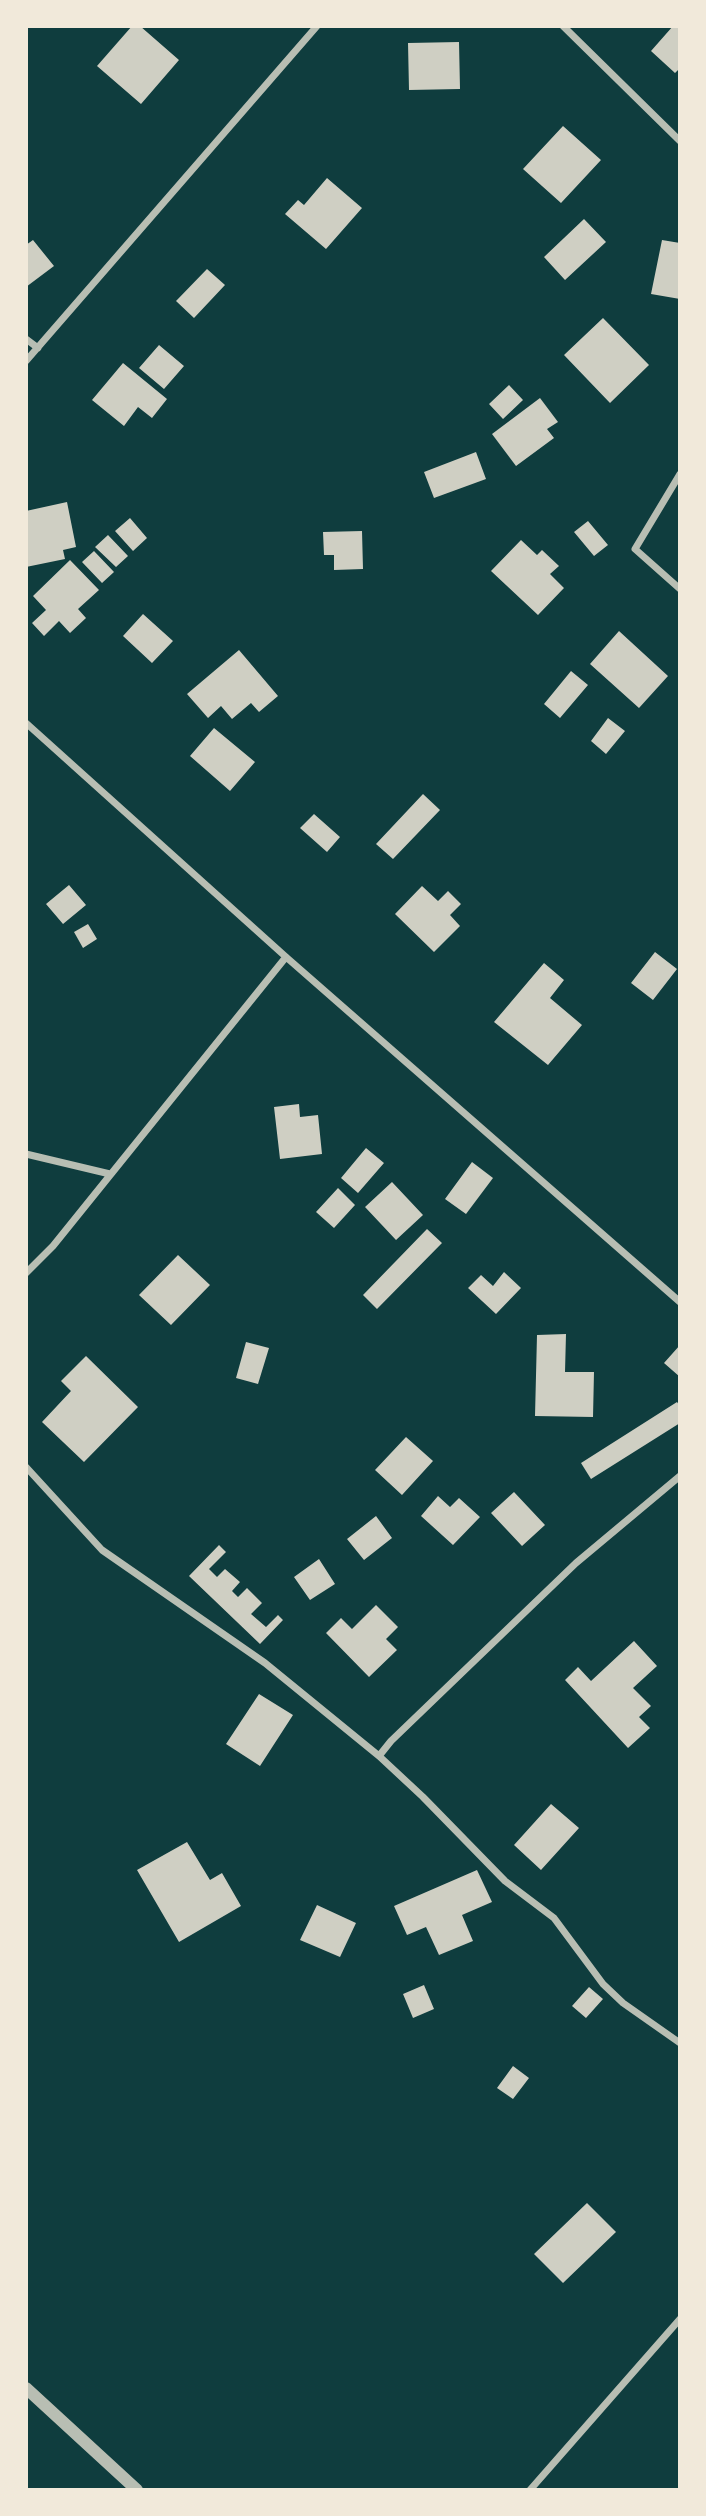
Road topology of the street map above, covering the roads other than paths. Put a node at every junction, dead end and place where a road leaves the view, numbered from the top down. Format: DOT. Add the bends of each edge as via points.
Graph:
graph roads {
  1 [pos="317,26"];
  2 [pos="563,26"];
  3 [pos="680,141"];
  4 [pos="26,339"];
  5 [pos="38,348"];
  6 [pos="26,361"];
  7 [pos="680,474"];
  8 [pos="680,589"];
  9 [pos="26,723"];
  10 [pos="285,957"];
  11 [pos="26,1154"];
  12 [pos="110,1174"];
  13 [pos="26,1273"];
  14 [pos="680,1302"];
  15 [pos="26,1467"];
  16 [pos="680,1476"];
  17 [pos="379,1756"];
  18 [pos="680,2043"];
  19 [pos="680,2319"];
  20 [pos="26,2388"];
  21 [pos="137,2490"];
  22 [pos="530,2490"];
  1 -- 5 [label="street"];
  2 -- 3 [label="street"];
  4 -- 5 [label="street"];
  5 -- 6 [label="street"];
  7 -- 8 [label="street" via="635,549"];
  9 -- 10 [label="street"];
  10 -- 12 [label="street"];
  10 -- 14 [label="street"];
  11 -- 12 [label="street"];
  12 -- 13 [label="street" via="53,1247"];
  15 -- 17 [label="street" via="102,1550 265,1663"];
  16 -- 17 [label="street" via="576,1563"];
  17 -- 18 [label="street" via="505,1881 554,1918 603,1984"];
  19 -- 22 [label="street"];
  20 -- 21 [label="street"];
}
